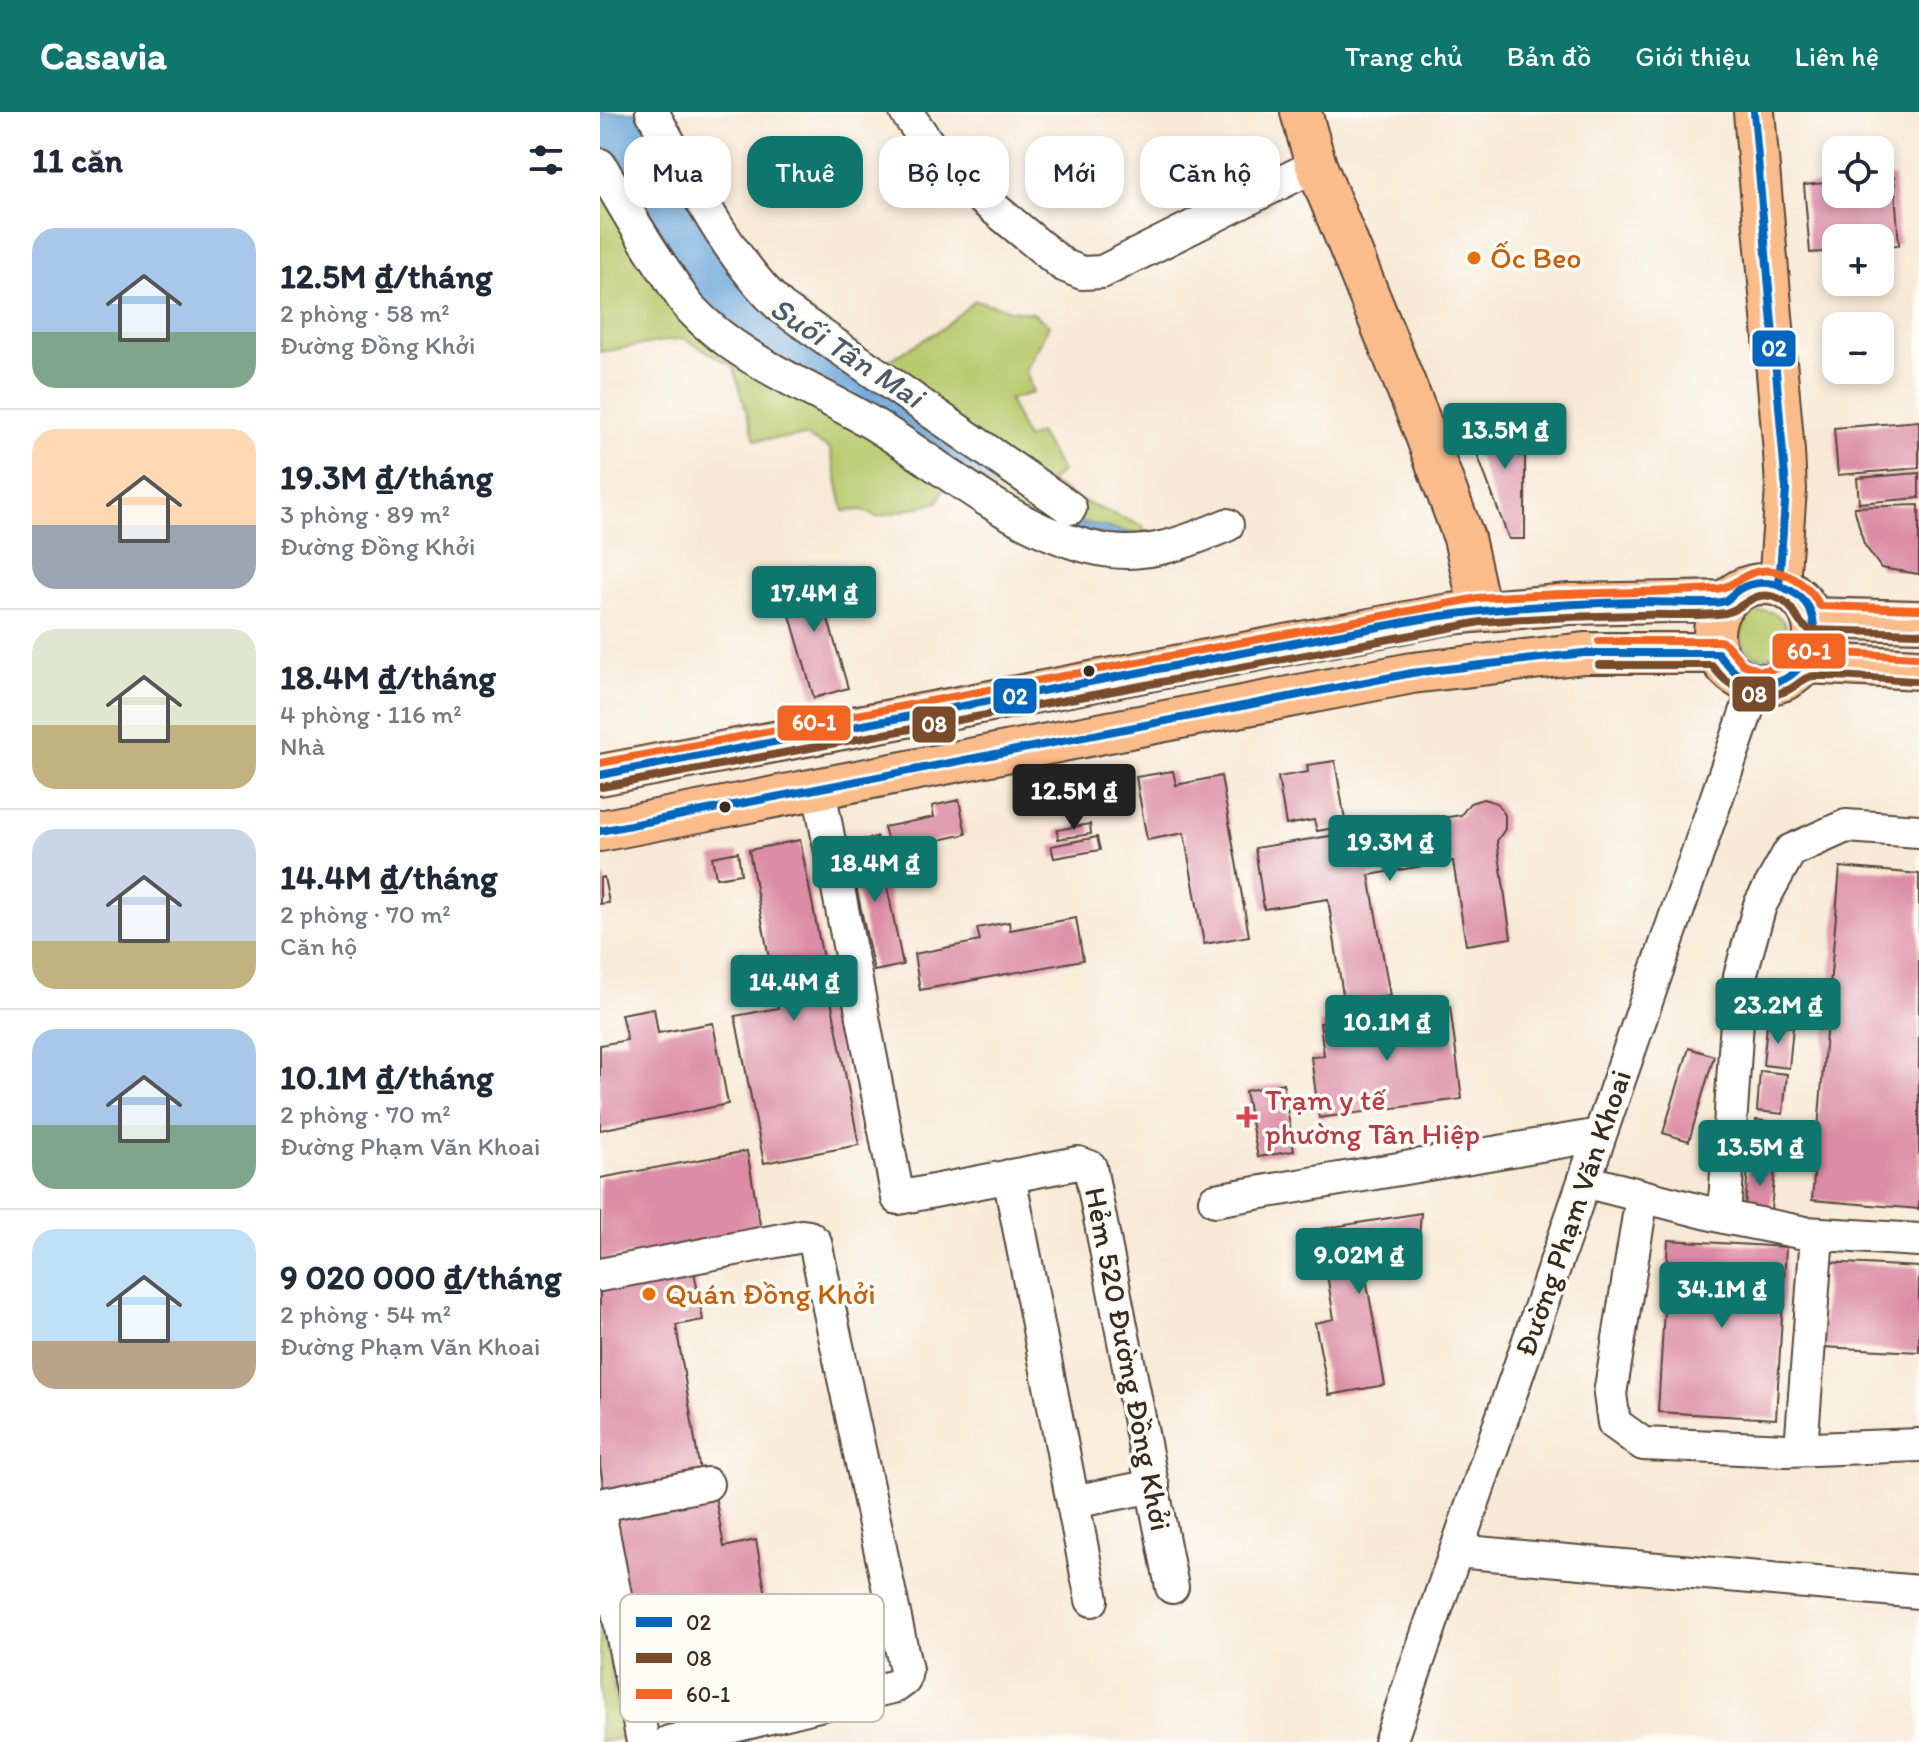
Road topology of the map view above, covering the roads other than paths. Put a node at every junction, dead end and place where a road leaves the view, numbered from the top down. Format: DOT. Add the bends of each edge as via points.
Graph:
graph roads {
  1 [pos="652,112"];
  2 [pos="906,112"];
  3 [pos="1301,112"];
  4 [pos="1754,112"];
  5 [pos="600,165"];
  6 [pos="1316,165"];
  7 [pos="1070,508"];
  8 [pos="1227,525"];
  9 [pos="1779,585"];
  10 [pos="1725,601"];
  11 [pos="1480,610"];
  12 [pos="1812,618"];
  13 [pos="1919,621"];
  14 [pos="1718,653"];
  15 [pos="1805,663"];
  16 [pos="1919,669"];
  17 [pos="1756,684"];
  18 [pos="600,775"];
  19 [pos="819,790"];
  20 [pos="600,831"];
  21 [pos="1919,831"];
  22 [pos="1600,1135"];
  23 [pos="1009,1176"];
  24 [pos="1584,1181"];
  25 [pos="1642,1197"];
  26 [pos="1215,1200"];
  27 [pos="1724,1217"];
  28 [pos="1817,1235"];
  29 [pos="1919,1240"];
  30 [pos="600,1275"];
  31 [pos="1919,1445"];
  32 [pos="1801,1449"];
  33 [pos="707,1484"];
  34 [pos="1153,1486"];
  35 [pos="1073,1502"];
  36 [pos="600,1505"];
  37 [pos="600,1517"];
  38 [pos="1456,1551"];
  39 [pos="1172,1587"];
  40 [pos="1919,1592"];
  41 [pos="1092,1600"];
  42 [pos="620,1622"];
  43 [pos="884,1689"];
  44 [pos="639,1722"];
  45 [pos="750,1722"];
  46 [pos="643,1742"];
  47 [pos="669,1742"];
  48 [pos="1390,1742"];
  1 -- 7 [label="street" via="758,286 782,308"];
  2 -- 6 [label="street" via="945,168 1063,265 1082,273 1102,272"];
  3 -- 6 [label="main road"];
  4 -- 9 [label="main road" via="1785,462"];
  5 -- 8 [label="street" via="690,308 756,359 871,423 984,498 1043,530 1111,551 1145,552"];
  6 -- 11 [label="main road" via="1464,538"];
  9 -- 10 [label="main road" via="1750,585"];
  9 -- 12 [label="main road" via="1799,597"];
  10 -- 11 [label="main road"];
  10 -- 14 [label="main road" via="1715,626"];
  11 -- 18 [label="main road"];
  12 -- 13 [label="main road"];
  12 -- 15 [label="main road" via="1814,641"];
  14 -- 17 [label="main road" via="1733,673"];
  14 -- 19 [label="main road" via="1584,653 1412,673"];
  15 -- 16 [label="main road"];
  15 -- 17 [label="main road" via="1778,682"];
  17 -- 22 [label="street, Đường Phạm Văn Khoai"];
  19 -- 20 [label="main road"];
  19 -- 23 [label="street, Hẻm 520 Đường Đồng Khởi" via="898,1198"];
  21 -- 27 [label="street" via="1846,826 1790,851 1760,905 1740,976"];
  22 -- 24 [label="street, Đường Phạm Văn Khoai"];
  22 -- 26 [label="street"];
  23 -- 34 [label="street, Hẻm 520 Đường Đồng Khởi" via="1078,1163 1090,1167"];
  23 -- 35 [label="street"];
  24 -- 25 [label="street"];
  24 -- 38 [label="street, Đường Phạm Văn Khoai"];
  25 -- 27 [label="street"];
  25 -- 32 [label="street" via="1610,1394 1614,1423 1643,1444"];
  27 -- 28 [label="street"];
  28 -- 29 [label="street"];
  28 -- 32 [label="street"];
  30 -- 43 [label="street" via="802,1236 815,1242 906,1670 904,1680"];
  31 -- 32 [label="street"];
  33 -- 36 [label="street"];
  34 -- 35 [label="street"];
  34 -- 39 [label="street, Hẻm 520 Đường Đồng Khởi"];
  35 -- 41 [label="street"];
  37 -- 42 [label="street"];
  38 -- 40 [label="street"];
  38 -- 48 [label="street, Đường Phạm Văn Khoai"];
  44 -- 46 [label="street"];
  45 -- 47 [label="street"];
}
